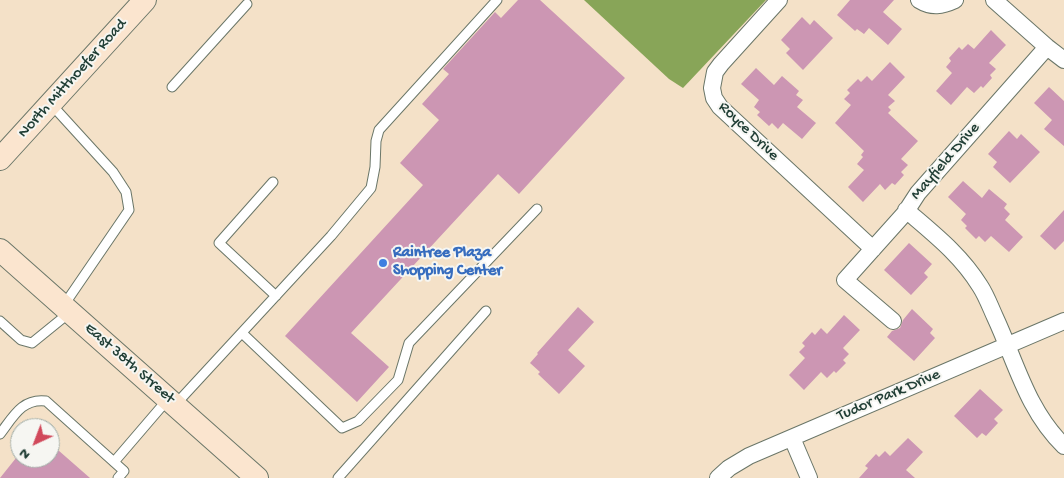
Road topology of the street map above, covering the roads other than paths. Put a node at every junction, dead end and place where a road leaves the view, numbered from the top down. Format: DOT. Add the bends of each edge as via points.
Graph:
graph roads {
  1 [pos="145,0"];
  2 [pos="497,0"];
  3 [pos="779,0"];
  4 [pos="919,0"];
  5 [pos="955,0"];
  6 [pos="994,0"];
  7 [pos="247,2"];
  8 [pos="1047,47"];
  9 [pos="1064,60"];
  10 [pos="172,88"];
  11 [pos="50,104"];
  12 [pos="0,159"];
  13 [pos="273,182"];
  14 [pos="536,209"];
  15 [pos="906,210"];
  16 [pos="874,248"];
  17 [pos="2,254"];
  18 [pos="276,296"];
  19 [pos="66,309"];
  20 [pos="486,311"];
  21 [pos="0,321"];
  22 [pos="893,321"];
  23 [pos="1064,321"];
  24 [pos="242,333"];
  25 [pos="1007,346"];
  26 [pos="172,402"];
  27 [pos="0,434"];
  28 [pos="792,438"];
  29 [pos="1064,446"];
  30 [pos="114,462"];
  31 [pos="121,474"];
  32 [pos="132,478"];
  33 [pos="257,478"];
  34 [pos="338,478"];
  35 [pos="718,478"];
  36 [pos="809,478"];
  1 -- 11 [label="main road, North Mitthoefer Road"];
  2 -- 18 [label="lane" via="379,130 371,188"];
  3 -- 16 [label="street, Royce Drive" via="718,68 713,82 714,98"];
  4 -- 5 [label="street" via="938,6"];
  6 -- 8 [label="street"];
  7 -- 10 [label="lane"];
  8 -- 9 [label="street"];
  8 -- 15 [label="street, Mayfield Drive"];
  11 -- 12 [label="main road, North Mitthoefer Road"];
  11 -- 19 [label="lane" via="113,172 126,192 129,210"];
  13 -- 18 [label="lane" via="219,243"];
  14 -- 24 [label="lane" via="409,343 398,380 358,421 349,426 342,428"];
  15 -- 16 [label="street"];
  15 -- 25 [label="street, Mayfield Drive" via="972,272"];
  16 -- 22 [label="street" via="845,280"];
  17 -- 19 [label="main road, East 38th Street"];
  18 -- 24 [label="lane"];
  19 -- 21 [label="lane" via="32,343 21,340"];
  19 -- 26 [label="main road, East 38th Street"];
  20 -- 34 [label="lane"];
  23 -- 25 [label="street, Tudor Park Drive"];
  24 -- 26 [label="lane"];
  25 -- 28 [label="street, Tudor Park Drive"];
  25 -- 29 [label="street, Mayfield Drive" via="1038,416"];
  26 -- 30 [label="lane"];
  26 -- 33 [label="main road, East 38th Street"];
  27 -- 30 [label="lane" via="23,405 46,400"];
  28 -- 35 [label="street, Tudor Park Drive" via="742,460"];
  28 -- 36 [label="street"];
  30 -- 31 [label="lane"];
  31 -- 32 [label="lane"];
}
